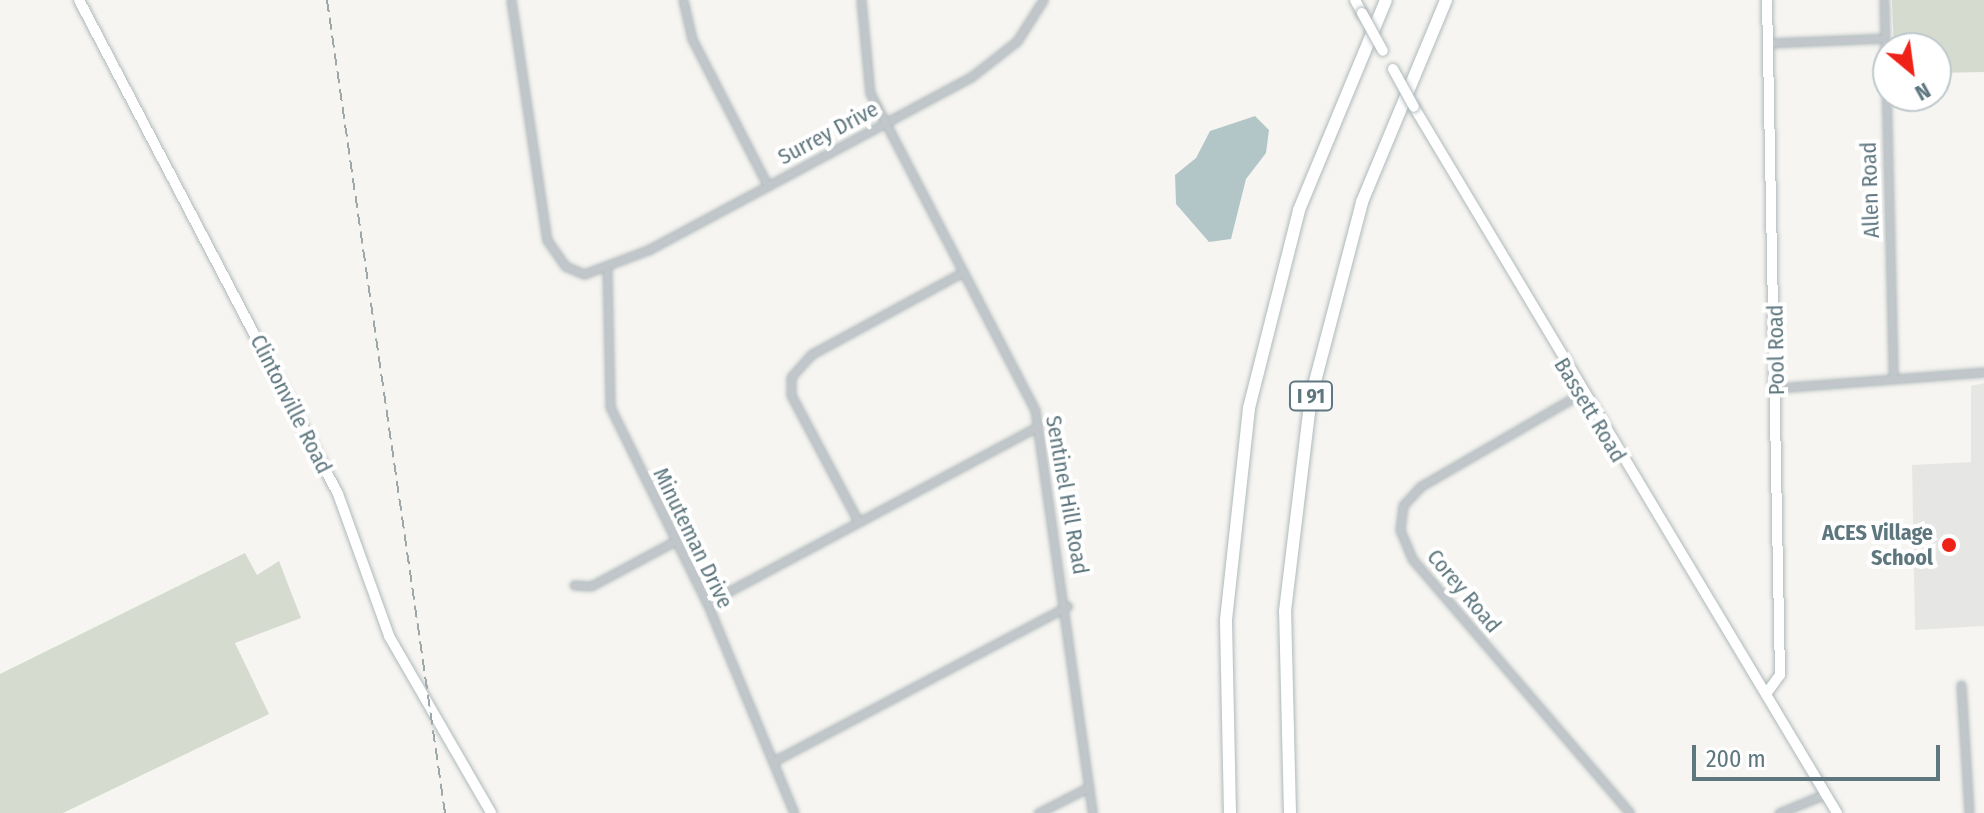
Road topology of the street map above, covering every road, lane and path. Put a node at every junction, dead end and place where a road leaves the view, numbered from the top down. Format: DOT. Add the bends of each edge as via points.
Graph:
graph roads {
  1 [pos="79,0"];
  2 [pos="511,0"];
  3 [pos="683,0"];
  4 [pos="861,0"];
  5 [pos="1043,0"];
  6 [pos="1355,0"];
  7 [pos="1386,0"];
  8 [pos="1446,0"];
  9 [pos="1767,0"];
  10 [pos="1884,0"];
  11 [pos="1884,32"];
  12 [pos="1872,39"];
  13 [pos="1767,43"];
  14 [pos="1886,112"];
  15 [pos="885,123"];
  16 [pos="768,186"];
  17 [pos="607,270"];
  18 [pos="963,272"];
  19 [pos="1984,372"];
  20 [pos="1893,378"];
  21 [pos="1777,388"];
  22 [pos="1580,394"];
  23 [pos="1038,426"];
  24 [pos="858,521"];
  25 [pos="673,542"];
  26 [pos="574,585"];
  27 [pos="707,603"];
  28 [pos="1068,606"];
  29 [pos="1961,685"];
  30 [pos="1766,694"];
  31 [pos="774,761"];
  32 [pos="1089,787"];
  33 [pos="1825,794"];
  34 [pos="491,813"];
  35 [pos="794,813"];
  36 [pos="1038,813"];
  37 [pos="1092,813"];
  38 [pos="1230,813"];
  39 [pos="1290,813"];
  40 [pos="1630,813"];
  41 [pos="1779,813"];
  42 [pos="1837,813"];
  43 [pos="1969,813"];
  1 -- 34 [label="street, Clintonville Road" via="338,494 397,652"];
  2 -- 17 [label="street" via="547,240 574,271"];
  3 -- 16 [label="street" via="692,39"];
  4 -- 15 [label="street, Sentinel Hill Road" via="862,66"];
  5 -- 15 [label="street, Surrey Drive" via="998,59"];
  6 -- 22 [label="street, Bassett Road, bridge"];
  7 -- 38 [label="highway, I 91" via="1299,210 1252,396 1226,608"];
  8 -- 39 [label="highway, I 91" via="1365,192 1311,397 1285,611"];
  9 -- 13 [label="street, Pool Road"];
  10 -- 11 [label="street, Allen Road"];
  12 -- 13 [label="street"];
  13 -- 21 [label="street, Pool Road"];
  14 -- 20 [label="street, Allen Road"];
  15 -- 16 [label="street, Surrey Drive"];
  15 -- 18 [label="street, Sentinel Hill Road"];
  16 -- 17 [label="street, Surrey Drive"];
  17 -- 25 [label="street, Minuteman Drive" via="610,407"];
  18 -- 23 [label="street, Sentinel Hill Road"];
  18 -- 24 [label="street" via="812,354 791,377 791,395"];
  19 -- 20 [label="street"];
  20 -- 21 [label="street"];
  21 -- 30 [label="street, Pool Road" via="1780,675"];
  22 -- 30 [label="street, Bassett Road"];
  22 -- 40 [label="street, Corey Road" via="1421,486 1403,505 1400,530 1413,560"];
  23 -- 24 [label="street"];
  23 -- 28 [label="street, Sentinel Hill Road"];
  24 -- 27 [label="street"];
  25 -- 26 [label="street" via="591,586"];
  25 -- 27 [label="street, Minuteman Drive"];
  27 -- 31 [label="street, Minuteman Drive"];
  28 -- 31 [label="street"];
  28 -- 32 [label="street, Sentinel Hill Road"];
  29 -- 43 [label="street"];
  30 -- 33 [label="street, Bassett Road"];
  31 -- 35 [label="street, Minuteman Drive"];
  32 -- 36 [label="street"];
  32 -- 37 [label="street, Sentinel Hill Road"];
  33 -- 41 [label="street"];
  33 -- 42 [label="street, Bassett Road"];
}
